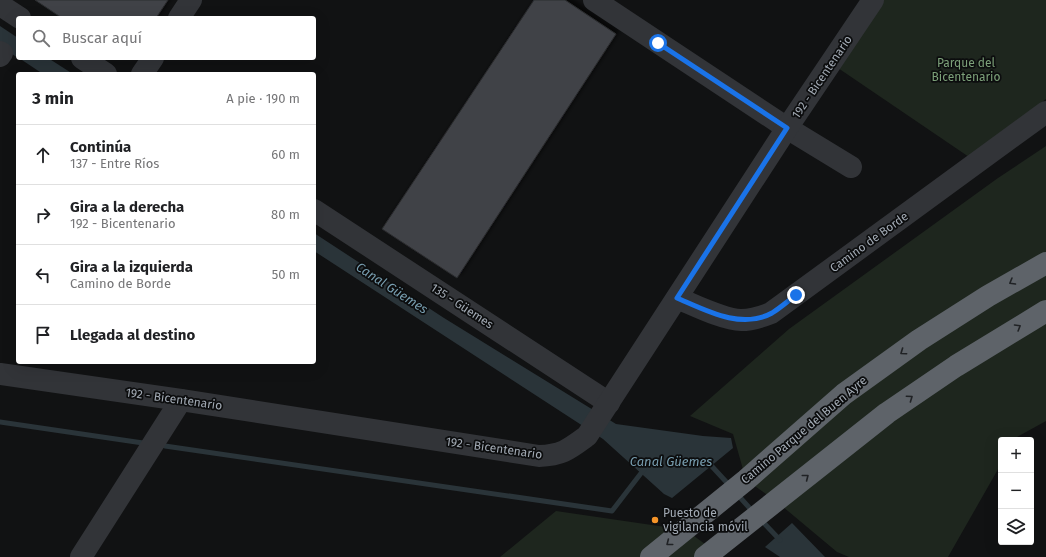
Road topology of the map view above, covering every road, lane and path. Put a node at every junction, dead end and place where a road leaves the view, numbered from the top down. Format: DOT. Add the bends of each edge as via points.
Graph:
graph roads {
  1 [pos="191,0"];
  2 [pos="594,0"];
  3 [pos="873,0"];
  4 [pos="0,5"];
  5 [pos="17,16"];
  6 [pos="180,16"];
  7 [pos="85,60"];
  8 [pos="152,60"];
  9 [pos="103,72"];
  10 [pos="143,72"];
  11 [pos="1046,112"];
  12 [pos="787,128"];
  13 [pos="851,167"];
  14 [pos="316,211"];
  15 [pos="1046,263"];
  16 [pos="677,298"];
  17 [pos="1046,311"];
  18 [pos="0,374"];
  19 [pos="181,400"];
  20 [pos="607,406"];
  21 [pos="709,554"];
  22 [pos="80,557"];
  23 [pos="652,557"];
  1 -- 6 [label="street"];
  2 -- 12 [label="street"];
  3 -- 12 [label="street, 192 - Bicentenario"];
  4 -- 5 [label="street"];
  7 -- 9 [label="street"];
  8 -- 10 [label="street"];
  11 -- 16 [label="street, Camino de Borde" via="771,313 759,318 740,320 728,318"];
  12 -- 13 [label="street"];
  12 -- 16 [label="street, 192 - Bicentenario"];
  14 -- 20 [label="street, 135 - Güemes"];
  15 -- 23 [label="highway, Camino Parque del Buen Ayre, one-way" via="919,340 844,394 746,480"];
  16 -- 20 [label="street, 192 - Bicentenario"];
  21 -- 17 [label="highway, one-way" via="887,414 956,366"];
  18 -- 19 [label="street, 192 - Bicentenario"];
  19 -- 20 [label="street, 192 - Bicentenario" via="539,456 565,452 587,436"];
  19 -- 22 [label="street"];
}
